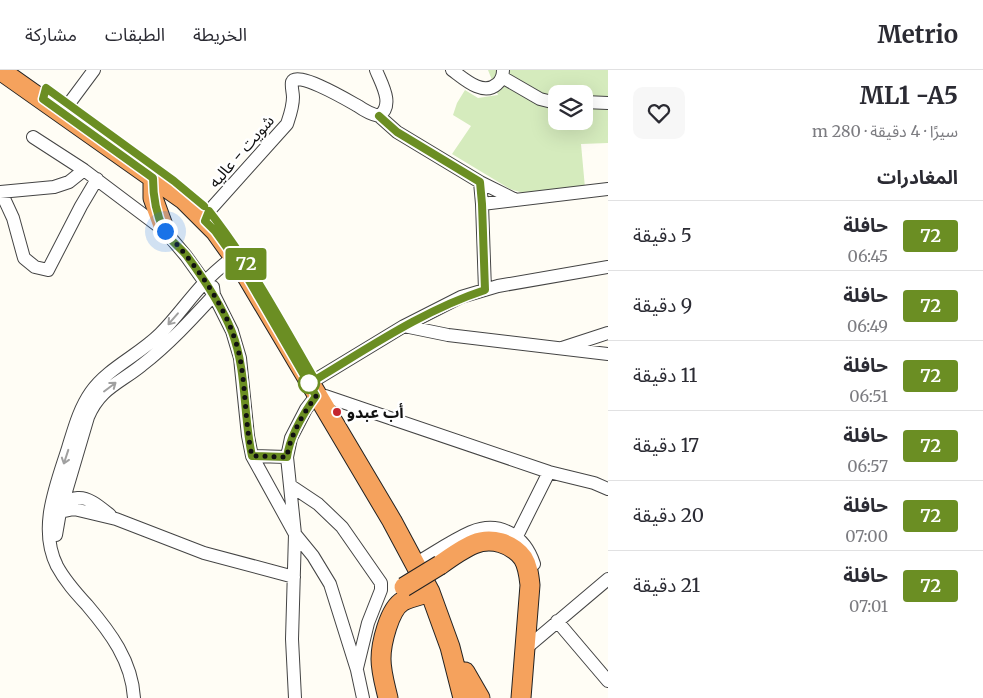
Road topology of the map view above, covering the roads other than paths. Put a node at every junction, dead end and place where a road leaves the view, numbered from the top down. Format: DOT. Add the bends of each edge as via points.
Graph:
graph roads {
  1 [pos="0,70"];
  2 [pos="19,70"];
  3 [pos="94,70"];
  4 [pos="376,70"];
  5 [pos="452,70"];
  6 [pos="503,74"];
  7 [pos="44,94"];
  8 [pos="548,101"];
  9 [pos="593,102"];
  10 [pos="608,102"];
  11 [pos="68,105"];
  12 [pos="379,116"];
  13 [pos="33,137"];
  14 [pos="84,170"];
  15 [pos="153,178"];
  16 [pos="96,179"];
  17 [pos="480,182"];
  18 [pos="608,189"];
  19 [pos="1,192"];
  20 [pos="516,200"];
  21 [pos="482,204"];
  22 [pos="207,216"];
  23 [pos="165,231"];
  24 [pos="233,257"];
  25 [pos="608,267"];
  26 [pos="208,278"];
  27 [pos="485,290"];
  28 [pos="214,295"];
  29 [pos="404,326"];
  30 [pos="608,333"];
  31 [pos="559,349"];
  32 [pos="608,354"];
  33 [pos="319,390"];
  34 [pos="252,456"];
  35 [pos="287,457"];
  36 [pos="73,472"];
  37 [pos="548,472"];
  38 [pos="291,486"];
  39 [pos="608,489"];
  40 [pos="80,498"];
  41 [pos="57,505"];
  42 [pos="116,519"];
  43 [pos="294,534"];
  44 [pos="517,536"];
  45 [pos="420,561"];
  46 [pos="529,565"];
  47 [pos="294,577"];
  48 [pos="608,580"];
  49 [pos="430,592"];
  50 [pos="557,621"];
  51 [pos="524,650"];
  52 [pos="357,670"];
  53 [pos="465,672"];
  54 [pos="608,681"];
  55 [pos="520,692"];
  56 [pos="134,698"];
  57 [pos="142,698"];
  58 [pos="295,698"];
  59 [pos="363,698"];
  60 [pos="377,698"];
  61 [pos="388,698"];
  62 [pos="463,698"];
  63 [pos="471,698"];
  64 [pos="480,698"];
  1 -- 7 [label="highway"];
  2 -- 7 [label="highway"];
  3 -- 11 [label="street"];
  4 -- 12 [label="street" via="387,103 386,110"];
  5 -- 6 [label="street" via="470,84 482,88 495,86"];
  6 -- 8 [label="street"];
  7 -- 11 [label="highway"];
  7 -- 15 [label="highway"];
  9 -- 10 [label="street"];
  11 -- 22 [label="highway" via="174,181"];
  12 -- 17 [label="street" via="397,132"];
  12 -- 22 [label="street, شويت - عاليه" via="311,76 295,76 292,110 287,124"];
  13 -- 14 [label="street"];
  14 -- 16 [label="street"];
  14 -- 19 [label="street" via="69,182 54,187"];
  15 -- 22 [label="highway"];
  15 -- 23 [label="highway" via="153,198"];
  16 -- 19 [label="street" via="48,270 35,267 24,258 13,218"];
  16 -- 23 [label="street"];
  17 -- 20 [label="street"];
  17 -- 21 [label="street"];
  18 -- 20 [label="street"];
  20 -- 21 [label="street"];
  21 -- 27 [label="street"];
  22 -- 24 [label="highway"];
  22 -- 33 [label="highway" via="225,231"];
  23 -- 26 [label="street"];
  24 -- 26 [label="street"];
  24 -- 33 [label="highway" via="286,344"];
  25 -- 27 [label="street"];
  26 -- 28 [label="street"];
  26 -- 41 [label="street, one-way" via="160,334 105,378 84,402"];
  27 -- 29 [label="street" via="447,303"];
  28 -- 34 [label="street" via="232,331 240,358"];
  36 -- 28 [label="street, one-way" via="88,417 99,398 143,365"];
  29 -- 31 [label="street" via="448,336"];
  29 -- 33 [label="street"];
  30 -- 31 [label="street"];
  31 -- 32 [label="street"];
  33 -- 35 [label="street" via="291,438"];
  33 -- 37 [label="street"];
  33 -- 45 [label="highway" via="371,471"];
  33 -- 49 [label="highway"];
  34 -- 35 [label="street"];
  34 -- 43 [label="street"];
  35 -- 38 [label="street"];
  36 -- 40 [label="street"];
  36 -- 41 [label="street"];
  37 -- 39 [label="street"];
  37 -- 44 [label="street"];
  38 -- 43 [label="street"];
  38 -- 52 [label="street" via="318,504 342,527 381,583"];
  40 -- 41 [label="street"];
  40 -- 42 [label="street" via="93,502"];
  41 -- 42 [label="street"];
  41 -- 56 [label="street" via="49,538 56,564 112,636 128,668"];
  41 -- 57 [label="street" via="56,538 63,562 124,643 135,666"];
  42 -- 47 [label="street" via="204,553"];
  43 -- 47 [label="street"];
  43 -- 52 [label="street" via="313,556 330,584"];
  44 -- 45 [label="street" via="501,530 482,529"];
  44 -- 46 [label="street" via="534,563"];
  45 -- 53 [label="highway" via="444,611"];
  46 -- 51 [label="highway"];
  46 -- 60 [label="highway, bridge" via="509,546 480,542 463,549 396,594 380,619 372,646 372,674"];
  47 -- 58 [label="street" via="292,639"];
  48 -- 50 [label="street"];
  49 -- 61 [label="highway" via="403,601 386,629 381,657"];
  49 -- 62 [label="highway" via="450,647"];
  50 -- 51 [label="street"];
  50 -- 54 [label="street"];
  51 -- 55 [label="highway"];
  52 -- 59 [label="street"];
  53 -- 63 [label="highway"];
  53 -- 64 [label="highway"];
}
